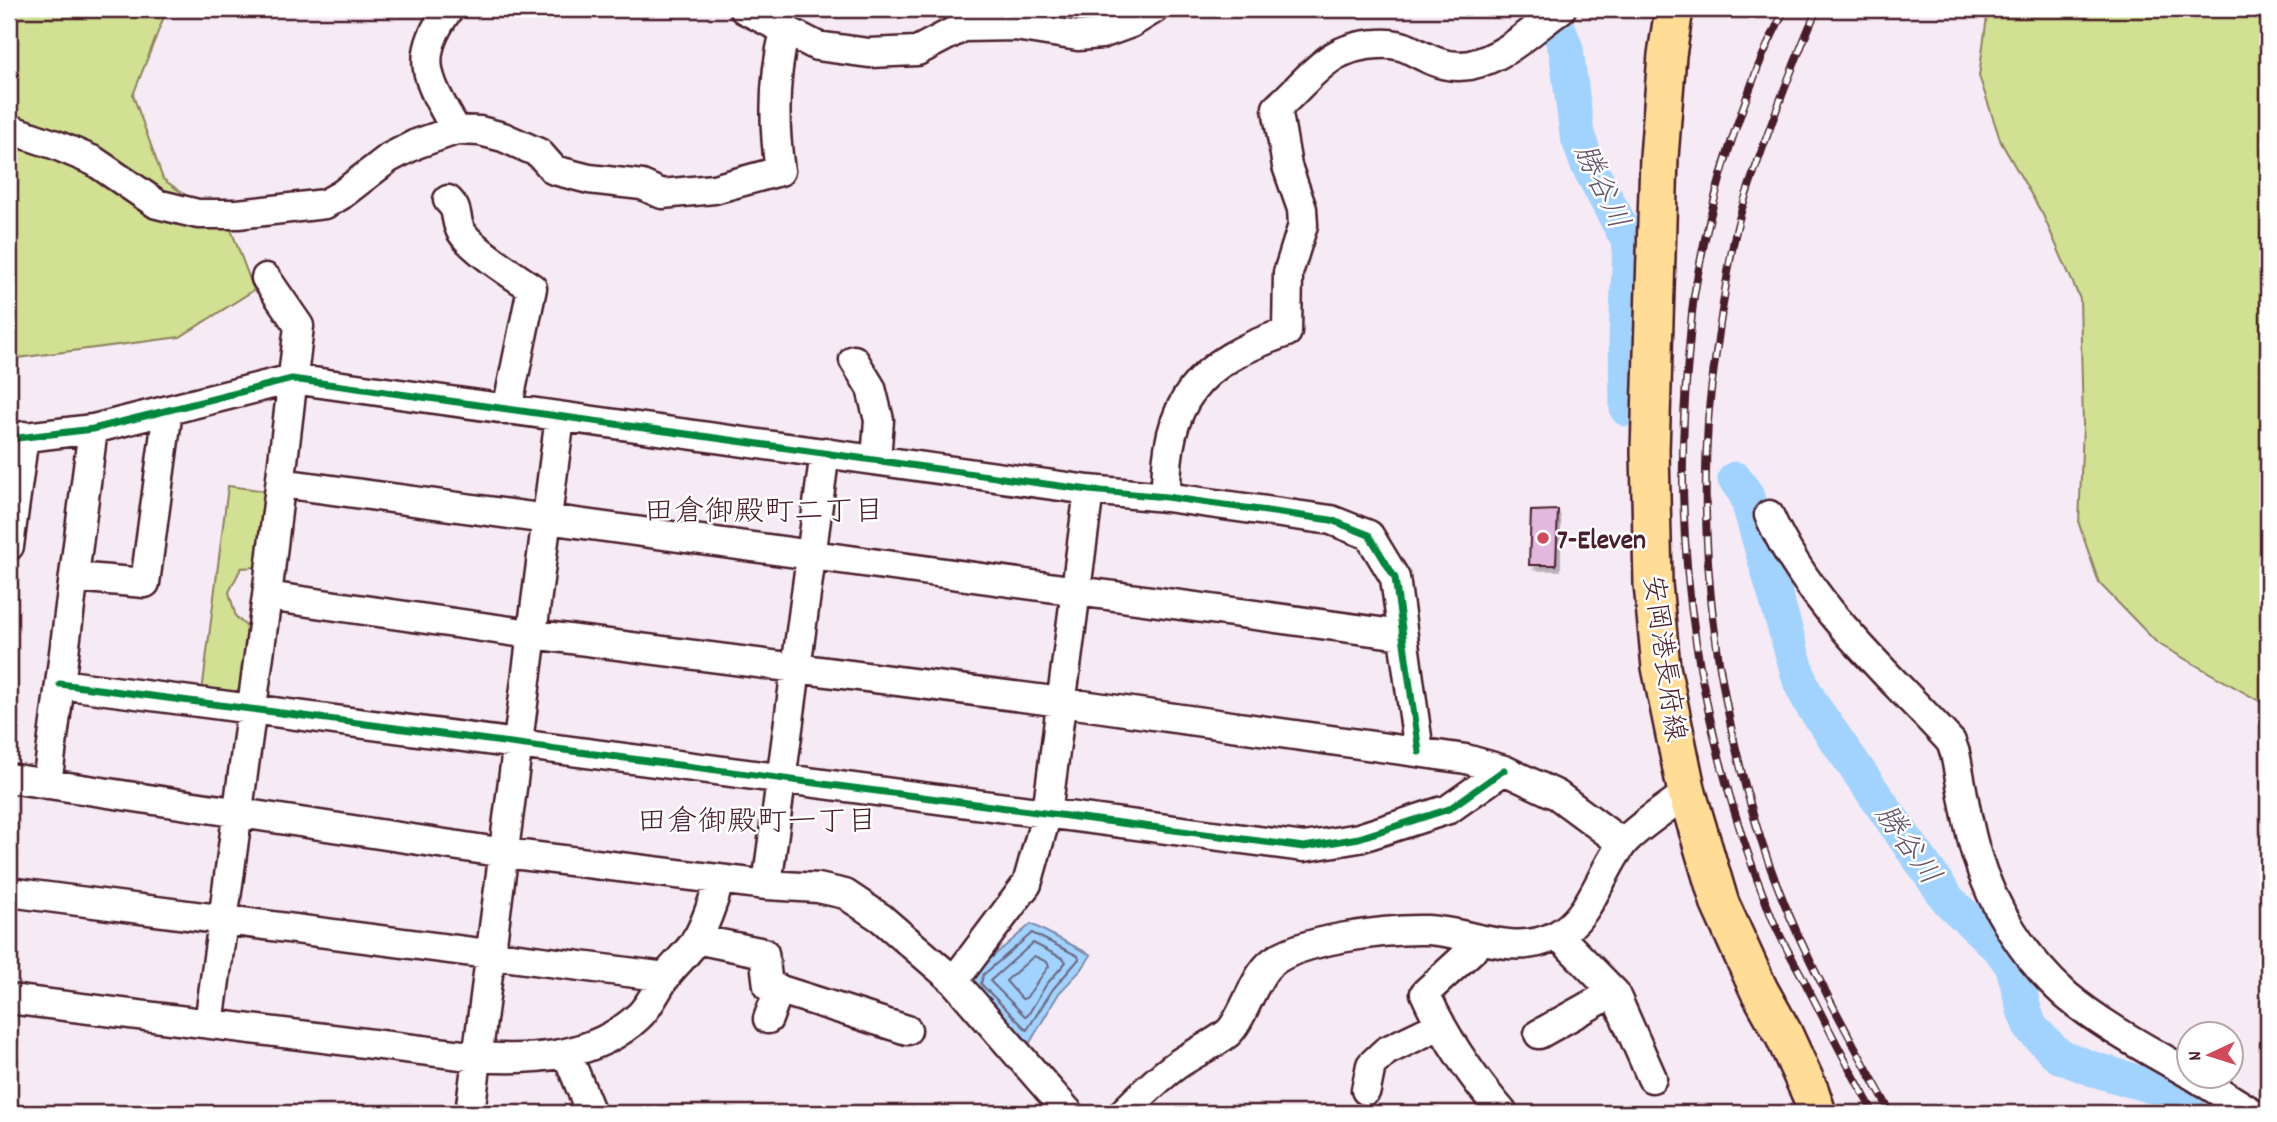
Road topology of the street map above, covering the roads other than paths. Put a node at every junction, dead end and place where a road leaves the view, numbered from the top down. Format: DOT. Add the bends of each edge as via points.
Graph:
graph roads {
  1 [pos="449,9"];
  2 [pos="744,9"];
  3 [pos="1154,9"];
  4 [pos="1674,9"];
  5 [pos="1546,14"];
  6 [pos="785,31"];
  7 [pos="9,129"];
  8 [pos="456,130"];
  9 [pos="448,200"];
  10 [pos="266,278"];
  11 [pos="854,360"];
  12 [pos="292,379"];
  13 [pos="169,410"];
  14 [pos="507,410"];
  15 [pos="560,417"];
  16 [pos="93,429"];
  17 [pos="16,437"];
  18 [pos="825,452"];
  19 [pos="876,460"];
  20 [pos="281,482"];
  21 [pos="1089,490"];
  22 [pos="1166,497"];
  23 [pos="1769,515"];
  24 [pos="546,520"];
  25 [pos="9,546"];
  26 [pos="811,556"];
  27 [pos="74,577"];
  28 [pos="1077,592"];
  29 [pos="267,596"];
  30 [pos="531,634"];
  31 [pos="1402,635"];
  32 [pos="796,669"];
  33 [pos="60,684"];
  34 [pos="1061,702"];
  35 [pos="252,709"];
  36 [pos="518,744"];
  37 [pos="1419,752"];
  38 [pos="1504,770"];
  39 [pos="9,778"];
  40 [pos="781,778"];
  41 [pos="47,784"];
  42 [pos="1687,793"];
  43 [pos="237,812"];
  44 [pos="1048,813"];
  45 [pos="1622,843"];
  46 [pos="505,853"];
  47 [pos="720,879"];
  48 [pos="767,885"];
  49 [pos="9,892"];
  50 [pos="223,920"];
  51 [pos="1558,935"];
  52 [pos="696,939"];
  53 [pos="1482,941"];
  54 [pos="491,955"];
  55 [pos="666,977"];
  56 [pos="954,981"];
  57 [pos="779,989"];
  58 [pos="1614,992"];
  59 [pos="9,999"];
  60 [pos="768,1019"];
  61 [pos="209,1024"];
  62 [pos="1440,1025"];
  63 [pos="907,1030"];
  64 [pos="1539,1034"];
  65 [pos="567,1054"];
  66 [pos="478,1057"];
  67 [pos="2176,1066"];
  68 [pos="1652,1078"];
  69 [pos="1366,1090"];
  70 [pos="2216,1090"];
  71 [pos="470,1113"];
  72 [pos="591,1113"];
  73 [pos="1069,1113"];
  74 [pos="1123,1113"];
  75 [pos="1503,1113"];
  76 [pos="1817,1113"];
  77 [pos="2253,1113"];
  1 -- 8 [label="street" via="428,48 427,74"];
  2 -- 6 [label="street"];
  3 -- 6 [label="street" via="1101,34 1078,36 1015,26 962,27 916,51 836,51"];
  4 -- 42 [label="main road, 安岡港長府線" via="1659,157 1650,451 1656,626"];
  5 -- 22 [label="street" via="1497,56 1471,64 1442,65 1398,44 1347,48 1329,58 1277,108 1303,225 1288,273 1287,332 1223,360 1189,392 1170,438"];
  6 -- 8 [label="street" via="774,115 780,171 714,190 662,194 642,185 554,170 538,153 503,137"];
  7 -- 8 [label="street" via="94,161 157,204 198,214 325,204 389,159"];
  9 -- 14 [label="street" via="457,209 460,230 491,261 532,288"];
  10 -- 12 [label="street" via="299,326"];
  11 -- 19 [label="street" via="871,388 879,420"];
  12 -- 13 [label="street"];
  12 -- 14 [label="street"];
  12 -- 20 [label="street"];
  13 -- 16 [label="street"];
  13 -- 27 [label="street" via="145,583"];
  14 -- 15 [label="street"];
  15 -- 18 [label="street"];
  15 -- 24 [label="street"];
  16 -- 17 [label="street"];
  16 -- 27 [label="street"];
  17 -- 25 [label="street"];
  18 -- 19 [label="street"];
  18 -- 26 [label="street"];
  19 -- 21 [label="street"];
  20 -- 24 [label="street"];
  20 -- 29 [label="street"];
  21 -- 22 [label="street"];
  21 -- 28 [label="street"];
  22 -- 31 [label="street" via="1331,520 1369,536 1395,578"];
  23 -- 67 [label="street" via="1796,564 1844,629 1951,742 1976,855 2014,934 2067,995"];
  24 -- 26 [label="street"];
  24 -- 30 [label="street"];
  26 -- 28 [label="street"];
  26 -- 32 [label="street"];
  27 -- 33 [label="street"];
  28 -- 31 [label="street"];
  28 -- 34 [label="street"];
  29 -- 30 [label="street"];
  29 -- 35 [label="street"];
  30 -- 32 [label="street"];
  30 -- 36 [label="street"];
  31 -- 37 [label="street"];
  32 -- 34 [label="street"];
  32 -- 40 [label="street"];
  33 -- 35 [label="street"];
  33 -- 41 [label="street"];
  34 -- 37 [label="street"];
  34 -- 44 [label="street"];
  35 -- 36 [label="street"];
  35 -- 43 [label="street"];
  36 -- 40 [label="street"];
  36 -- 46 [label="street"];
  37 -- 38 [label="street"];
  38 -- 44 [label="street" via="1449,809 1359,838 1304,847"];
  38 -- 45 [label="street" via="1557,795"];
  39 -- 41 [label="street"];
  40 -- 44 [label="street"];
  40 -- 48 [label="street"];
  41 -- 43 [label="street"];
  42 -- 45 [label="street"];
  42 -- 76 [label="main road, 安岡港長府線" via="1720,904"];
  43 -- 46 [label="street"];
  43 -- 50 [label="street"];
  44 -- 56 [label="street" via="1027,884"];
  45 -- 51 [label="street" via="1586,906"];
  46 -- 47 [label="street"];
  46 -- 54 [label="street"];
  47 -- 48 [label="street"];
  47 -- 52 [label="street"];
  48 -- 56 [label="street" via="845,894 881,918"];
  49 -- 50 [label="street"];
  50 -- 54 [label="street"];
  50 -- 61 [label="street"];
  51 -- 53 [label="street" via="1528,946"];
  51 -- 58 [label="street"];
  52 -- 55 [label="street"];
  52 -- 57 [label="street" via="764,953 768,986"];
  53 -- 62 [label="street" via="1425,993"];
  53 -- 74 [label="street" via="1439,931 1405,930 1302,947 1269,965 1230,1032 1177,1065"];
  54 -- 55 [label="street"];
  54 -- 66 [label="street"];
  55 -- 65 [label="street" via="640,1016 593,1046"];
  56 -- 73 [label="street"];
  57 -- 60 [label="street"];
  57 -- 63 [label="street"];
  58 -- 64 [label="street"];
  58 -- 68 [label="street"];
  59 -- 61 [label="street"];
  61 -- 66 [label="street"];
  62 -- 69 [label="street" via="1386,1051 1371,1065"];
  62 -- 75 [label="street" via="1475,1080"];
  65 -- 66 [label="street"];
  65 -- 72 [label="street"];
  66 -- 71 [label="street"];
  70 -- 77 [label="street"];
}
